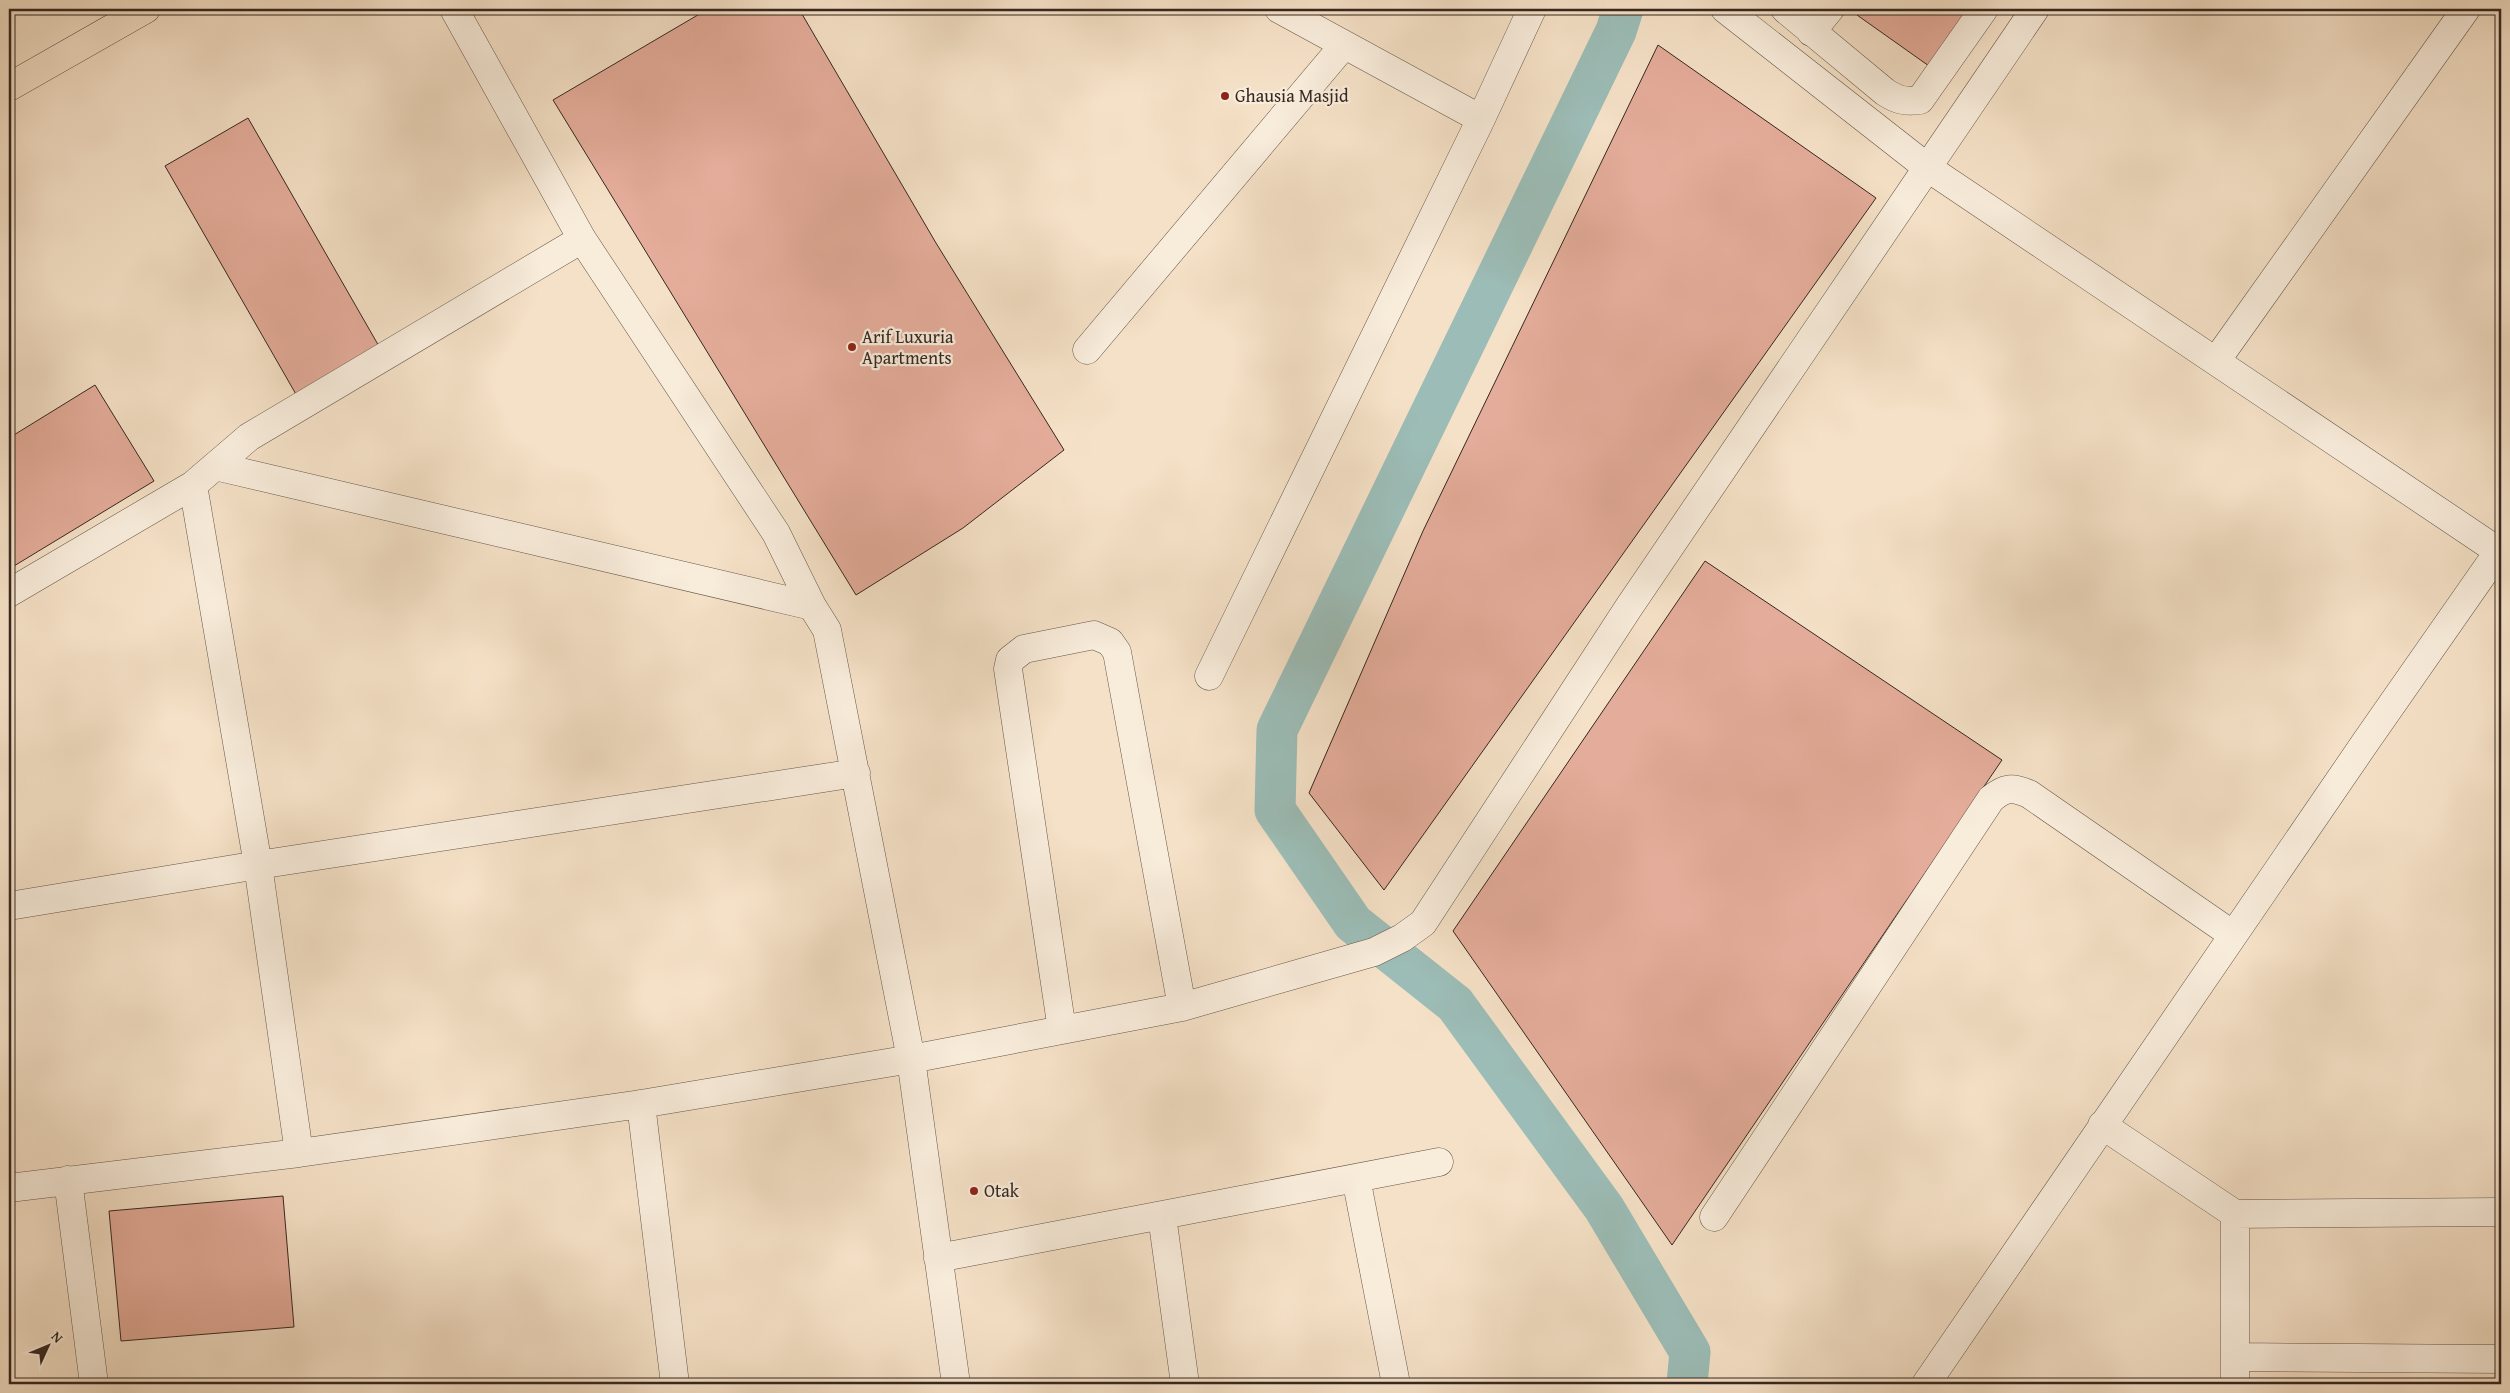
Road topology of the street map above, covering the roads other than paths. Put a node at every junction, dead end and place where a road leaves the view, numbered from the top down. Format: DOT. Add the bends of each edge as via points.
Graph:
graph roads {
  1 [pos="146,9"];
  2 [pos="454,9"];
  3 [pos="1279,9"];
  4 [pos="1532,9"];
  5 [pos="1725,9"];
  6 [pos="1785,9"];
  7 [pos="1830,9"];
  8 [pos="1984,9"];
  9 [pos="2035,9"];
  10 [pos="2466,9"];
  11 [pos="1811,32"];
  12 [pos="1344,45"];
  13 [pos="9,87"];
  14 [pos="1481,119"];
  15 [pos="1928,168"];
  16 [pos="582,239"];
  17 [pos="1087,350"];
  18 [pos="2216,361"];
  19 [pos="215,466"];
  20 [pos="193,485"];
  21 [pos="2500,551"];
  22 [pos="9,593"];
  23 [pos="812,606"];
  24 [pos="1210,676"];
  25 [pos="856,774"];
  26 [pos="258,865"];
  27 [pos="9,906"];
  28 [pos="2232,935"];
  29 [pos="1182,1007"];
  30 [pos="1062,1030"];
  31 [pos="911,1058"];
  32 [pos="641,1104"];
  33 [pos="2102,1125"];
  34 [pos="299,1153"];
  35 [pos="1439,1162"];
  36 [pos="1356,1178"];
  37 [pos="68,1180"];
  38 [pos="9,1188"];
  39 [pos="2501,1212"];
  40 [pos="2235,1214"];
  41 [pos="1162,1216"];
  42 [pos="1714,1217"];
  43 [pos="938,1258"];
  44 [pos="2235,1357"];
  45 [pos="2501,1359"];
  46 [pos="94,1384"];
  47 [pos="675,1384"];
  48 [pos="956,1384"];
  49 [pos="1185,1384"];
  50 [pos="1396,1384"];
  51 [pos="1926,1384"];
  52 [pos="2235,1384"];
  1 -- 13 [label="main road"];
  2 -- 16 [label="street"];
  3 -- 12 [label="street"];
  4 -- 14 [label="street"];
  5 -- 15 [label="street"];
  6 -- 11 [label="street"];
  7 -- 11 [label="street"];
  8 -- 11 [label="street" via="1920,100 1908,102 1896,100"];
  9 -- 15 [label="street"];
  10 -- 18 [label="street"];
  12 -- 14 [label="street"];
  12 -- 17 [label="street"];
  14 -- 24 [label="street"];
  15 -- 18 [label="street"];
  15 -- 29 [label="street" via="1629,607 1423,923 1374,952"];
  16 -- 19 [label="street" via="248,437"];
  16 -- 23 [label="street" via="776,533"];
  18 -- 21 [label="street"];
  19 -- 20 [label="street"];
  19 -- 23 [label="street"];
  20 -- 22 [label="street"];
  20 -- 26 [label="street"];
  21 -- 28 [label="street"];
  23 -- 25 [label="street" via="827,630"];
  25 -- 26 [label="street"];
  25 -- 31 [label="street"];
  26 -- 27 [label="street"];
  26 -- 34 [label="street"];
  28 -- 33 [label="street"];
  28 -- 42 [label="street" via="2029,794 2015,788 2002,790 1991,799"];
  29 -- 30 [label="street"];
  29 -- 30 [label="street" via="1116,652 1110,642 1094,635 1024,649 1010,660 1008,670"];
  30 -- 31 [label="street"];
  31 -- 32 [label="street"];
  31 -- 43 [label="street"];
  32 -- 34 [label="street"];
  32 -- 47 [label="street"];
  33 -- 40 [label="street"];
  33 -- 51 [label="street"];
  34 -- 37 [label="street"];
  35 -- 36 [label="street"];
  36 -- 41 [label="street"];
  36 -- 50 [label="street"];
  37 -- 38 [label="street"];
  37 -- 46 [label="street"];
  39 -- 40 [label="street"];
  40 -- 44 [label="street"];
  41 -- 43 [label="street"];
  41 -- 49 [label="street"];
  43 -- 48 [label="street"];
  44 -- 45 [label="street"];
  44 -- 52 [label="street"];
}
